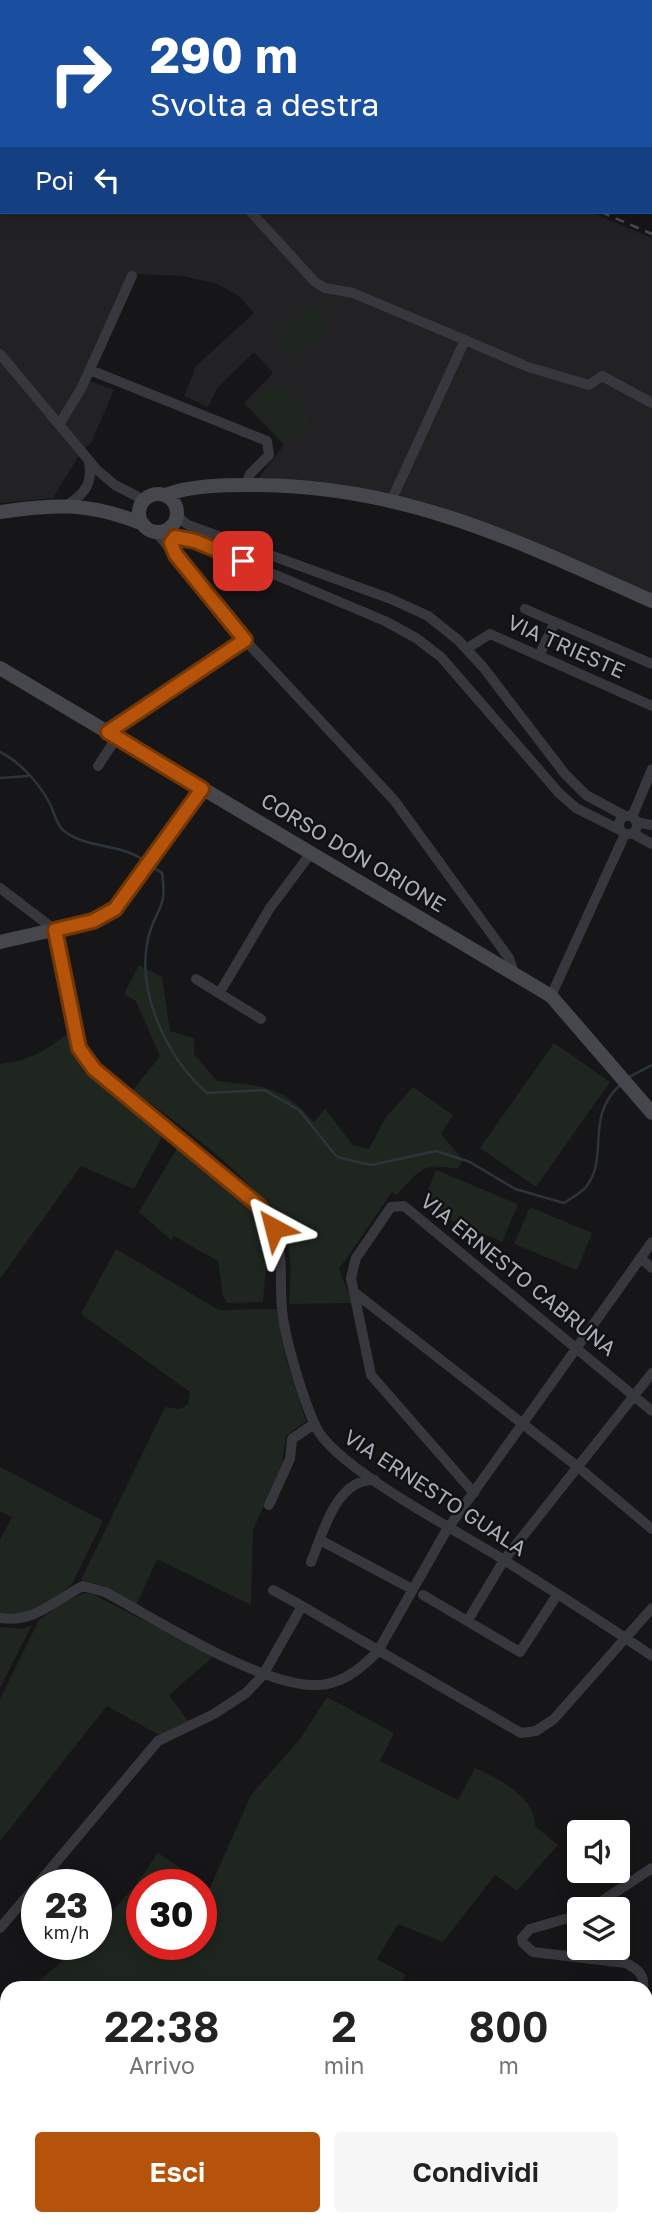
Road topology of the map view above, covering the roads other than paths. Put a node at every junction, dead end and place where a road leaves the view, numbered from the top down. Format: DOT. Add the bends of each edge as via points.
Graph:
graph roads {
  1 [pos="253,214"];
  2 [pos="132,276"];
  3 [pos="465,340"];
  4 [pos="0,354"];
  5 [pos="90,370"];
  6 [pos="652,403"];
  7 [pos="59,425"];
  8 [pos="89,461"];
  9 [pos="246,485"];
  10 [pos="209,488"];
  11 [pos="165,495"];
  12 [pos="392,499"];
  13 [pos="142,502"];
  14 [pos="66,506"];
  15 [pos="110,510"];
  16 [pos="0,512"];
  17 [pos="176,512"];
  18 [pos="159,531"];
  19 [pos="176,555"];
  20 [pos="652,601"];
  21 [pos="525,608"];
  22 [pos="555,622"];
  23 [pos="245,640"];
  24 [pos="466,649"];
  25 [pos="540,656"];
  26 [pos="652,664"];
  27 [pos="0,668"];
  28 [pos="652,706"];
  29 [pos="113,735"];
  30 [pos="97,766"];
  31 [pos="652,769"];
  32 [pos="202,789"];
  33 [pos="631,818"];
  34 [pos="652,825"];
  35 [pos="626,832"];
  36 [pos="652,844"];
  37 [pos="311,853"];
  38 [pos="0,888"];
  39 [pos="55,930"];
  40 [pos="0,942"];
  41 [pos="514,973"];
  42 [pos="195,979"];
  43 [pos="220,992"];
  44 [pos="551,996"];
  45 [pos="261,1018"];
  46 [pos="650,1107"];
  47 [pos="652,1242"];
  48 [pos="640,1258"];
  49 [pos="652,1268"];
  50 [pos="354,1292"];
  51 [pos="577,1349"];
  52 [pos="652,1373"];
  53 [pos="634,1395"];
  54 [pos="652,1411"];
  55 [pos="523,1423"];
  56 [pos="314,1424"];
  57 [pos="578,1467"];
  58 [pos="375,1480"];
  59 [pos="474,1493"];
  60 [pos="270,1505"];
  61 [pos="449,1526"];
  62 [pos="652,1529"];
  63 [pos="320,1541"];
  64 [pos="504,1560"];
  65 [pos="311,1562"];
  66 [pos="412,1589"];
  67 [pos="273,1590"];
  68 [pos="423,1595"];
  69 [pos="557,1595"];
  70 [pos="302,1606"];
  71 [pos="652,1608"];
  72 [pos="0,1618"];
  73 [pos="468,1620"];
  74 [pos="627,1639"];
  75 [pos="378,1651"];
  76 [pos="652,1656"];
  77 [pos="262,1675"];
  78 [pos="652,1868"];
  79 [pos="50,1869"];
  80 [pos="608,1897"];
  81 [pos="21,1904"];
  82 [pos="567,1918"];
  83 [pos="0,1928"];
  84 [pos="567,1956"];
  85 [pos="601,1960"];
  86 [pos="644,1981"];
  1 -- 3 [label="street" via="324,288 353,293"];
  2 -- 5 [label="street"];
  3 -- 6 [label="street" via="563,379 589,385 602,376"];
  3 -- 12 [label="street"];
  4 -- 7 [label="street"];
  5 -- 7 [label="street"];
  5 -- 9 [label="street" via="267,441 269,455 250,474"];
  7 -- 8 [label="street"];
  8 -- 13 [label="street" via="114,485"];
  8 -- 14 [label="street" via="86,490"];
  9 -- 10 [label="street"];
  9 -- 12 [label="street" via="328,488"];
  10 -- 11 [label="street" via="186,488"];
  10 -- 17 [label="street" via="190,496"];
  11 -- 13 [label="street" via="154,494"];
  11 -- 17 [label="street"];
  12 -- 20 [label="street" via="481,525"];
  13 -- 15 [label="street"];
  13 -- 18 [label="street" via="139,512"];
  14 -- 15 [label="street"];
  14 -- 16 [label="street"];
  15 -- 18 [label="street"];
  17 -- 18 [label="street" via="172,525"];
  17 -- 24 [label="street" via="188,526 428,616"];
  18 -- 19 [label="street"];
  18 -- 19 [label="street"];
  18 -- 35 [label="street" via="195,541 416,638 460,677 559,793 576,808"];
  19 -- 23 [label="street"];
  21 -- 22 [label="street"];
  22 -- 25 [label="street"];
  22 -- 26 [label="street"];
  23 -- 29 [label="street"];
  23 -- 41 [label="street" via="405,815 509,958"];
  24 -- 25 [label="street, VIA TRIESTE" via="490,634"];
  24 -- 33 [label="street" via="565,774 586,794"];
  25 -- 28 [label="street, VIA TRIESTE"];
  27 -- 29 [label="street, CORSO DON ORIONE"];
  29 -- 30 [label="street"];
  29 -- 32 [label="street, CORSO DON ORIONE"];
  31 -- 33 [label="street"];
  32 -- 37 [label="street, CORSO DON ORIONE"];
  32 -- 39 [label="street" via="115,909"];
  33 -- 34 [label="street"];
  33 -- 35 [label="street"];
  33 -- 35 [label="street" via="619,822"];
  35 -- 36 [label="street"];
  35 -- 44 [label="street"];
  37 -- 41 [label="street, CORSO DON ORIONE"];
  37 -- 43 [label="street" via="270,908"];
  38 -- 39 [label="street"];
  39 -- 40 [label="street"];
  39 -- 56 [label="street, VIA ERNESTO GUALA" via="79,1048 94,1069 258,1205 274,1228 282,1249 282,1311"];
  41 -- 44 [label="street, CORSO DON ORIONE"];
  42 -- 43 [label="street"];
  43 -- 45 [label="street"];
  44 -- 46 [label="street, CORSO DON ORIONE"];
  47 -- 48 [label="street"];
  48 -- 49 [label="street"];
  48 -- 51 [label="street"];
  50 -- 51 [label="street, VIA ERNESTO CABRUNA" via="351,1278 356,1258 391,1207 404,1206"];
  50 -- 55 [label="street"];
  50 -- 59 [label="street" via="371,1375"];
  51 -- 53 [label="street, VIA ERNESTO CABRUNA"];
  51 -- 55 [label="street"];
  52 -- 53 [label="street"];
  53 -- 54 [label="street, VIA ERNESTO CABRUNA"];
  53 -- 57 [label="street"];
  55 -- 57 [label="street"];
  55 -- 59 [label="street"];
  56 -- 58 [label="street, VIA ERNESTO GUALA" via="332,1451"];
  56 -- 60 [label="street" via="292,1439 290,1459"];
  57 -- 62 [label="street"];
  57 -- 64 [label="street"];
  58 -- 61 [label="street, VIA ERNESTO GUALA"];
  58 -- 63 [label="street" via="364,1480 344,1494"];
  59 -- 61 [label="street"];
  61 -- 64 [label="street, VIA ERNESTO GUALA"];
  61 -- 66 [label="street"];
  63 -- 65 [label="street"];
  63 -- 66 [label="street"];
  64 -- 69 [label="street, VIA ERNESTO GUALA"];
  64 -- 73 [label="street"];
  66 -- 75 [label="street"];
  67 -- 70 [label="street"];
  68 -- 73 [label="street"];
  69 -- 73 [label="street" via="520,1652"];
  69 -- 74 [label="street, VIA ERNESTO GUALA"];
  70 -- 75 [label="street"];
  70 -- 77 [label="street"];
  71 -- 74 [label="street"];
  72 -- 77 [label="street" via="19,1620 40,1614 83,1586 105,1592"];
  74 -- 75 [label="street" via="554,1718 536,1731 521,1733"];
  74 -- 76 [label="street, VIA ERNESTO GUALA"];
  75 -- 77 [label="street" via="343,1678 321,1685"];
  77 -- 79 [label="street" via="246,1693 214,1714 158,1741"];
  78 -- 80 [label="street"];
  81 -- 83 [label="street"];
  82 -- 84 [label="street" via="530,1929 522,1938 533,1952"];
  85 -- 86 [label="street" via="626,1963 638,1969"];
}
